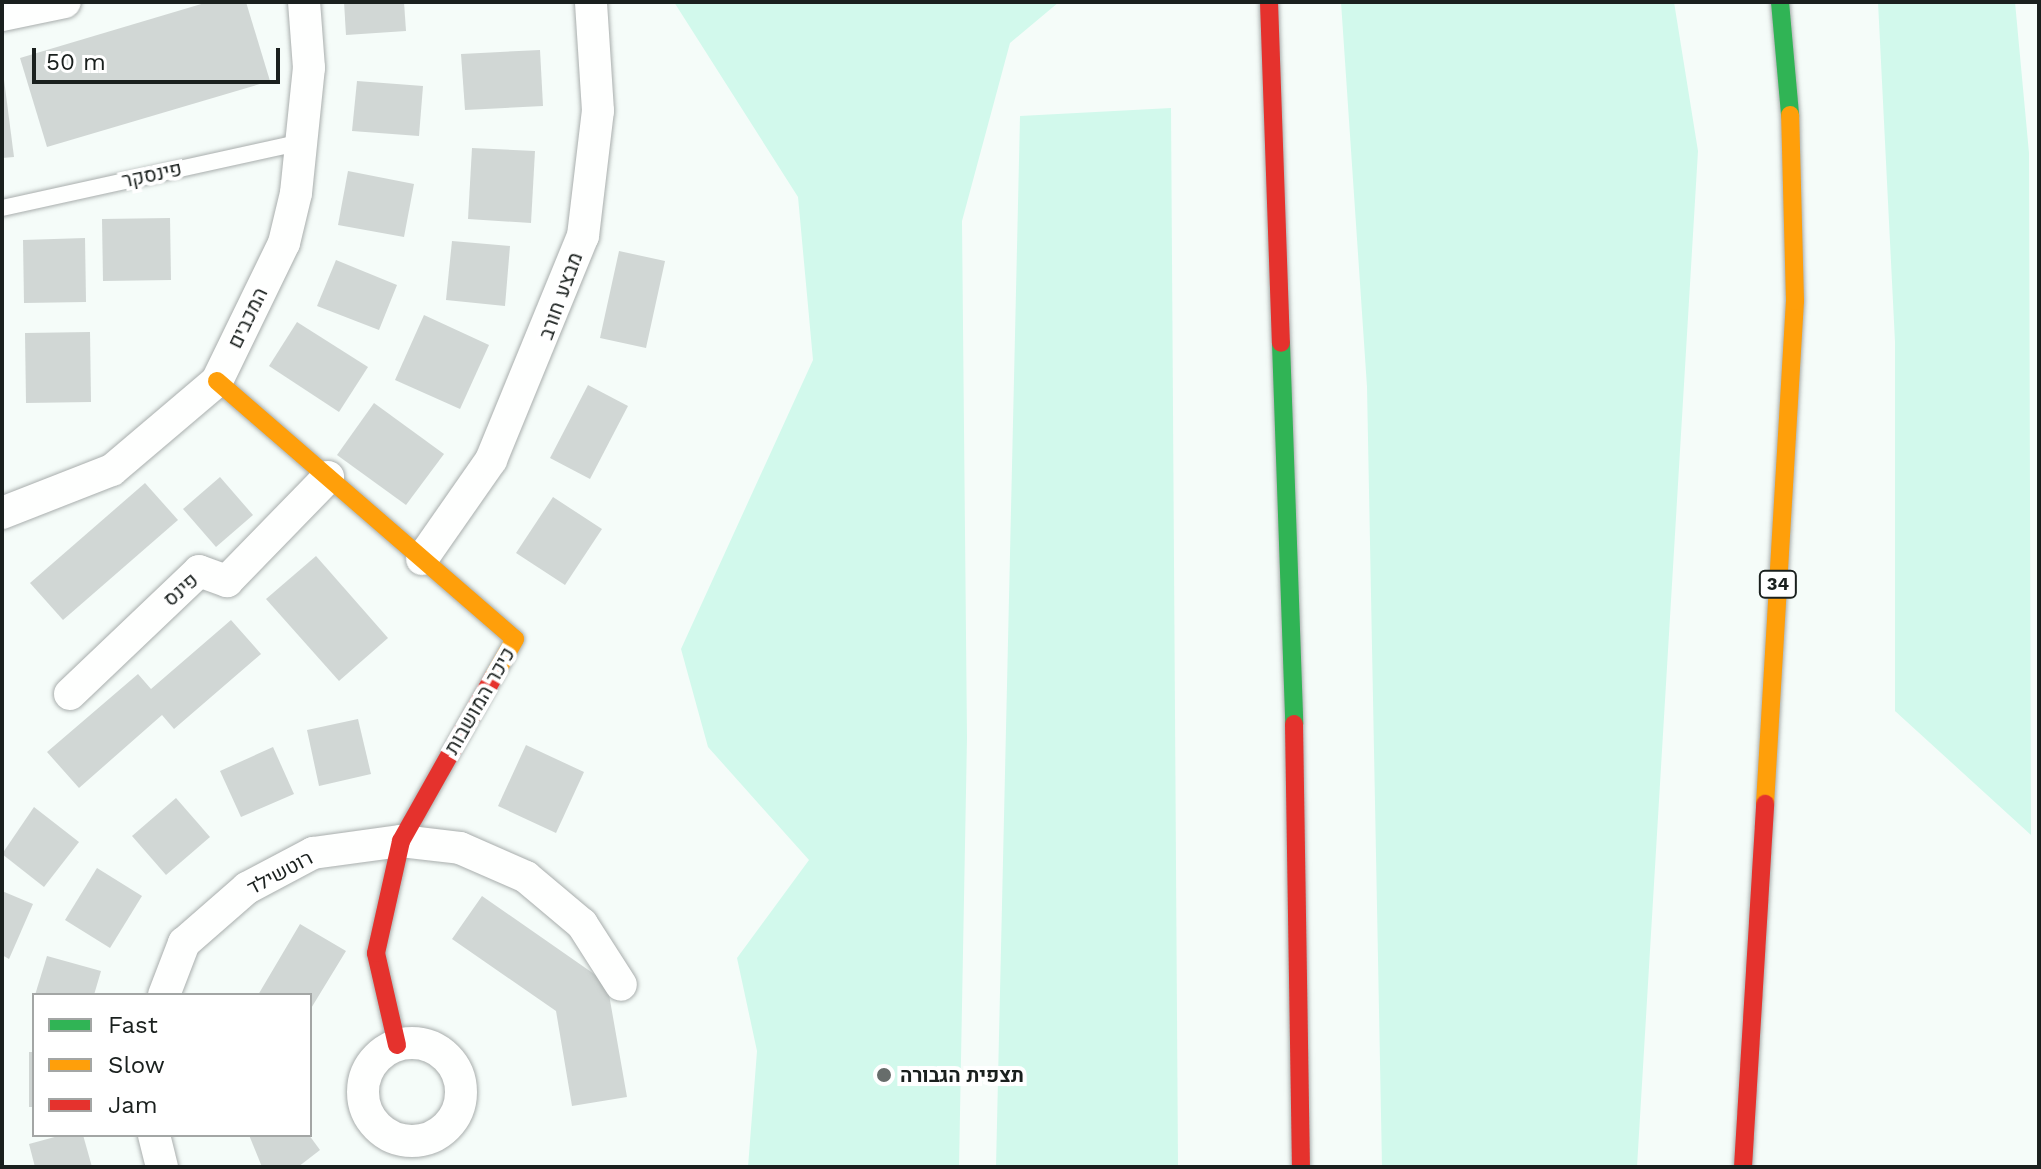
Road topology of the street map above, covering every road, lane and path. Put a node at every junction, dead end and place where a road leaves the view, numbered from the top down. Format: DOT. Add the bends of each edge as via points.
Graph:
graph roads {
  1 [pos="65,2"];
  2 [pos="304,2"];
  3 [pos="591,2"];
  4 [pos="1269,2"];
  5 [pos="1780,2"];
  6 [pos="2,15"];
  7 [pos="302,142"];
  8 [pos="2,208"];
  9 [pos="217,381"];
  10 [pos="328,477"];
  11 [pos="2,513"];
  12 [pos="422,559"];
  13 [pos="70,694"];
  14 [pos="401,841"];
  15 [pos="621,985"];
  16 [pos="165,993"];
  17 [pos="397,1045"];
  18 [pos="154,1137"];
  19 [pos="162,1167"];
  20 [pos="1301,1167"];
  21 [pos="1743,1167"];
  1 -- 6 [label="street"];
  2 -- 7 [label="street, המכבים" via="309,68"];
  3 -- 12 [label="street, מבצע חורב" via="598,111 583,236 491,460"];
  4 -- 20 [label="main road" via="1299,863"];
  5 -- 21 [label="main road, 34" via="1795,175 1795,301"];
  7 -- 8 [label="lane, פינסקר"];
  7 -- 9 [label="street, המכבים" via="284,243"];
  9 -- 10 [label="main road, כיכר המושבות"];
  9 -- 11 [label="street, המכבים" via="112,470"];
  10 -- 12 [label="main road, כיכר המושבות"];
  10 -- 13 [label="street, פינס" via="227,581 199,571"];
  12 -- 14 [label="main road, כיכר המושבות" via="515,639"];
  14 -- 15 [label="street, רוטשילד" via="460,848 526,877 582,924"];
  14 -- 16 [label="street, רוטשילד" via="313,853 247,888 184,943"];
  14 -- 17 [label="main road, כיכר המושבות" via="376,953"];
  18 -- 19 [label="street"];
}
